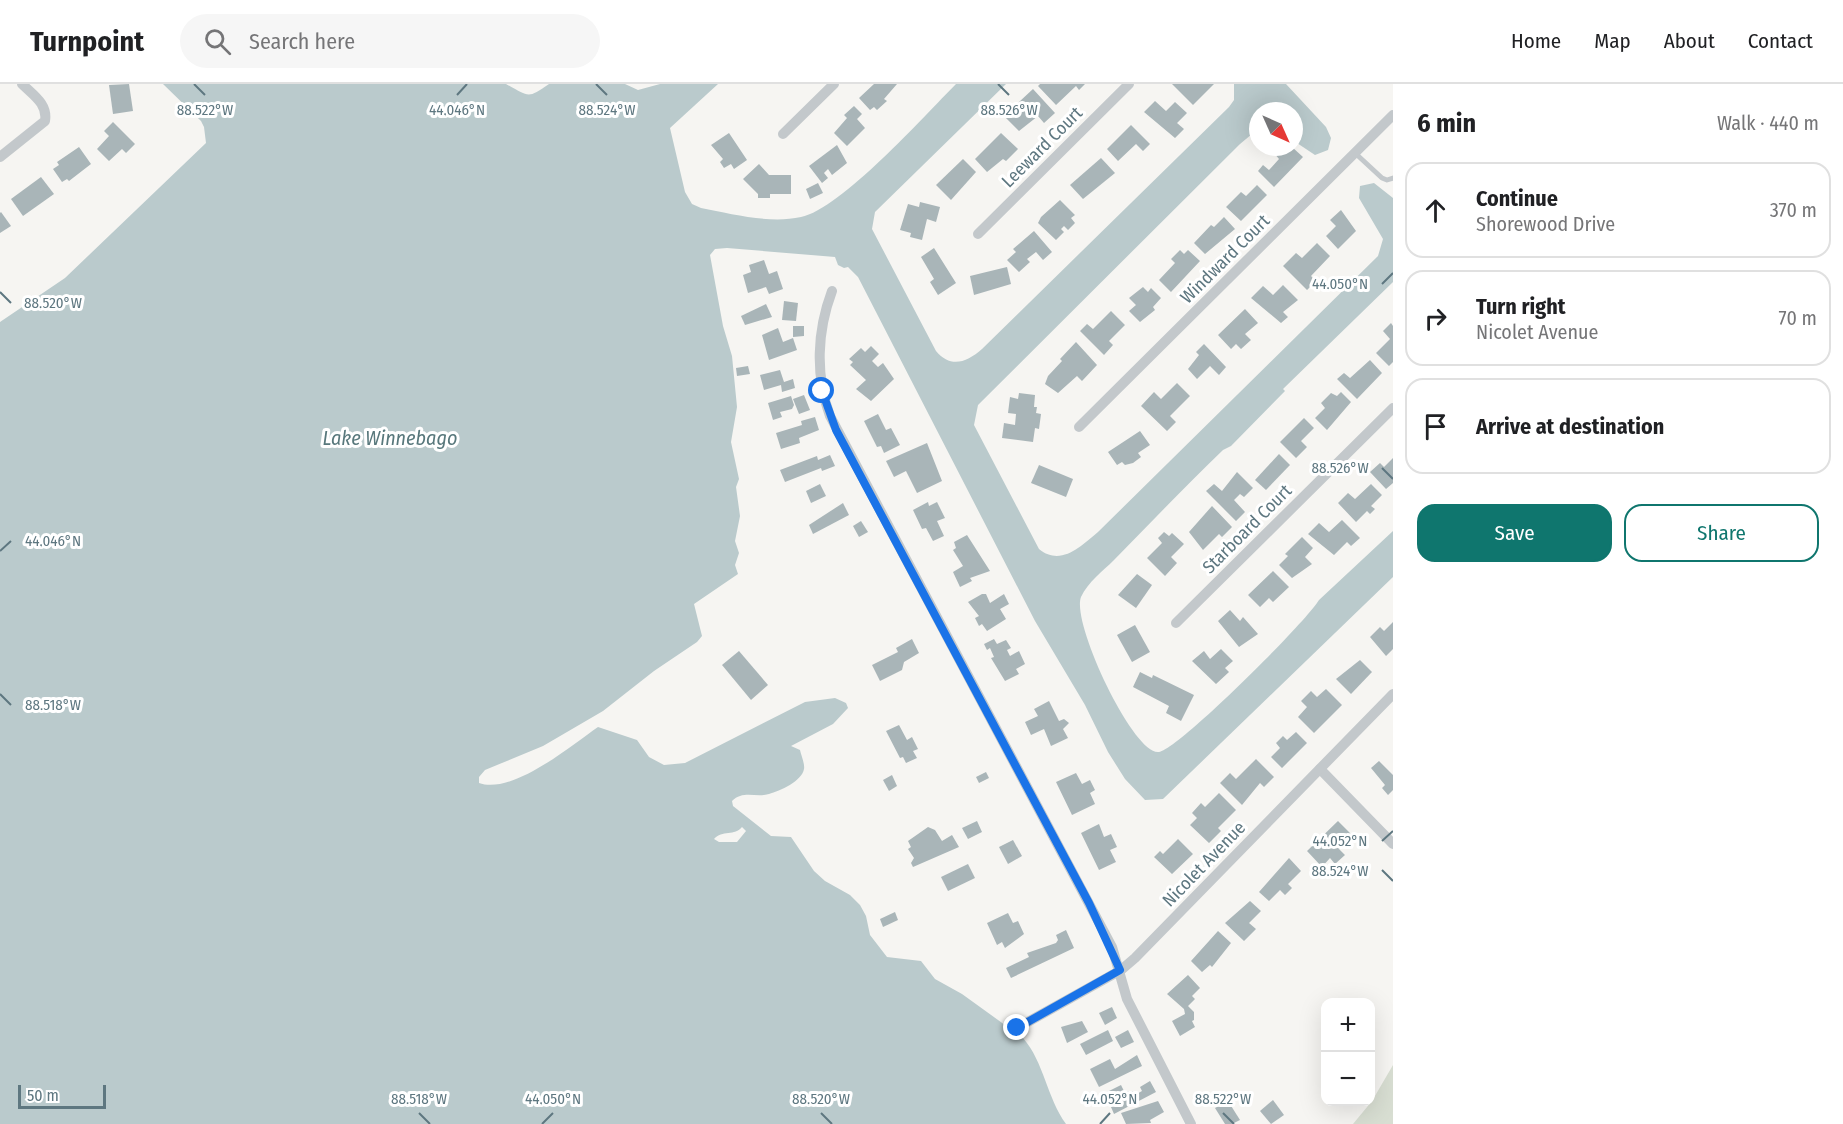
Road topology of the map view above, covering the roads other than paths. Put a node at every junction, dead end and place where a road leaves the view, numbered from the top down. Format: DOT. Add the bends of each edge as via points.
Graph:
graph roads {
  1 [pos="22,84"];
  2 [pos="834,84"];
  3 [pos="1129,84"];
  4 [pos="1393,115"];
  5 [pos="783,134"];
  6 [pos="1355,153"];
  7 [pos="0,156"];
  8 [pos="1393,178"];
  9 [pos="978,234"];
  10 [pos="832,291"];
  11 [pos="1393,408"];
  12 [pos="1079,427"];
  13 [pos="1176,623"];
  14 [pos="1393,694"];
  15 [pos="1320,768"];
  16 [pos="1393,844"];
  17 [pos="1120,970"];
  18 [pos="1017,1028"];
  19 [pos="1191,1124"];
  1 -- 7 [label="street" via="42,104 46,115 42,126"];
  2 -- 5 [label="street"];
  3 -- 9 [label="street, Leeward Court"];
  4 -- 6 [label="street, Windward Court"];
  6 -- 8 [label="lane" via="1382,178"];
  6 -- 12 [label="street, Windward Court"];
  10 -- 17 [label="street" via="824,312 820,354 822,391 830,416 1089,903"];
  11 -- 13 [label="street, Starboard Court"];
  14 -- 15 [label="street, Nicolet Avenue"];
  15 -- 16 [label="street"];
  15 -- 17 [label="street, Nicolet Avenue"];
  17 -- 18 [label="street, Nicolet Avenue"];
  17 -- 19 [label="street" via="1127,999"];
}
